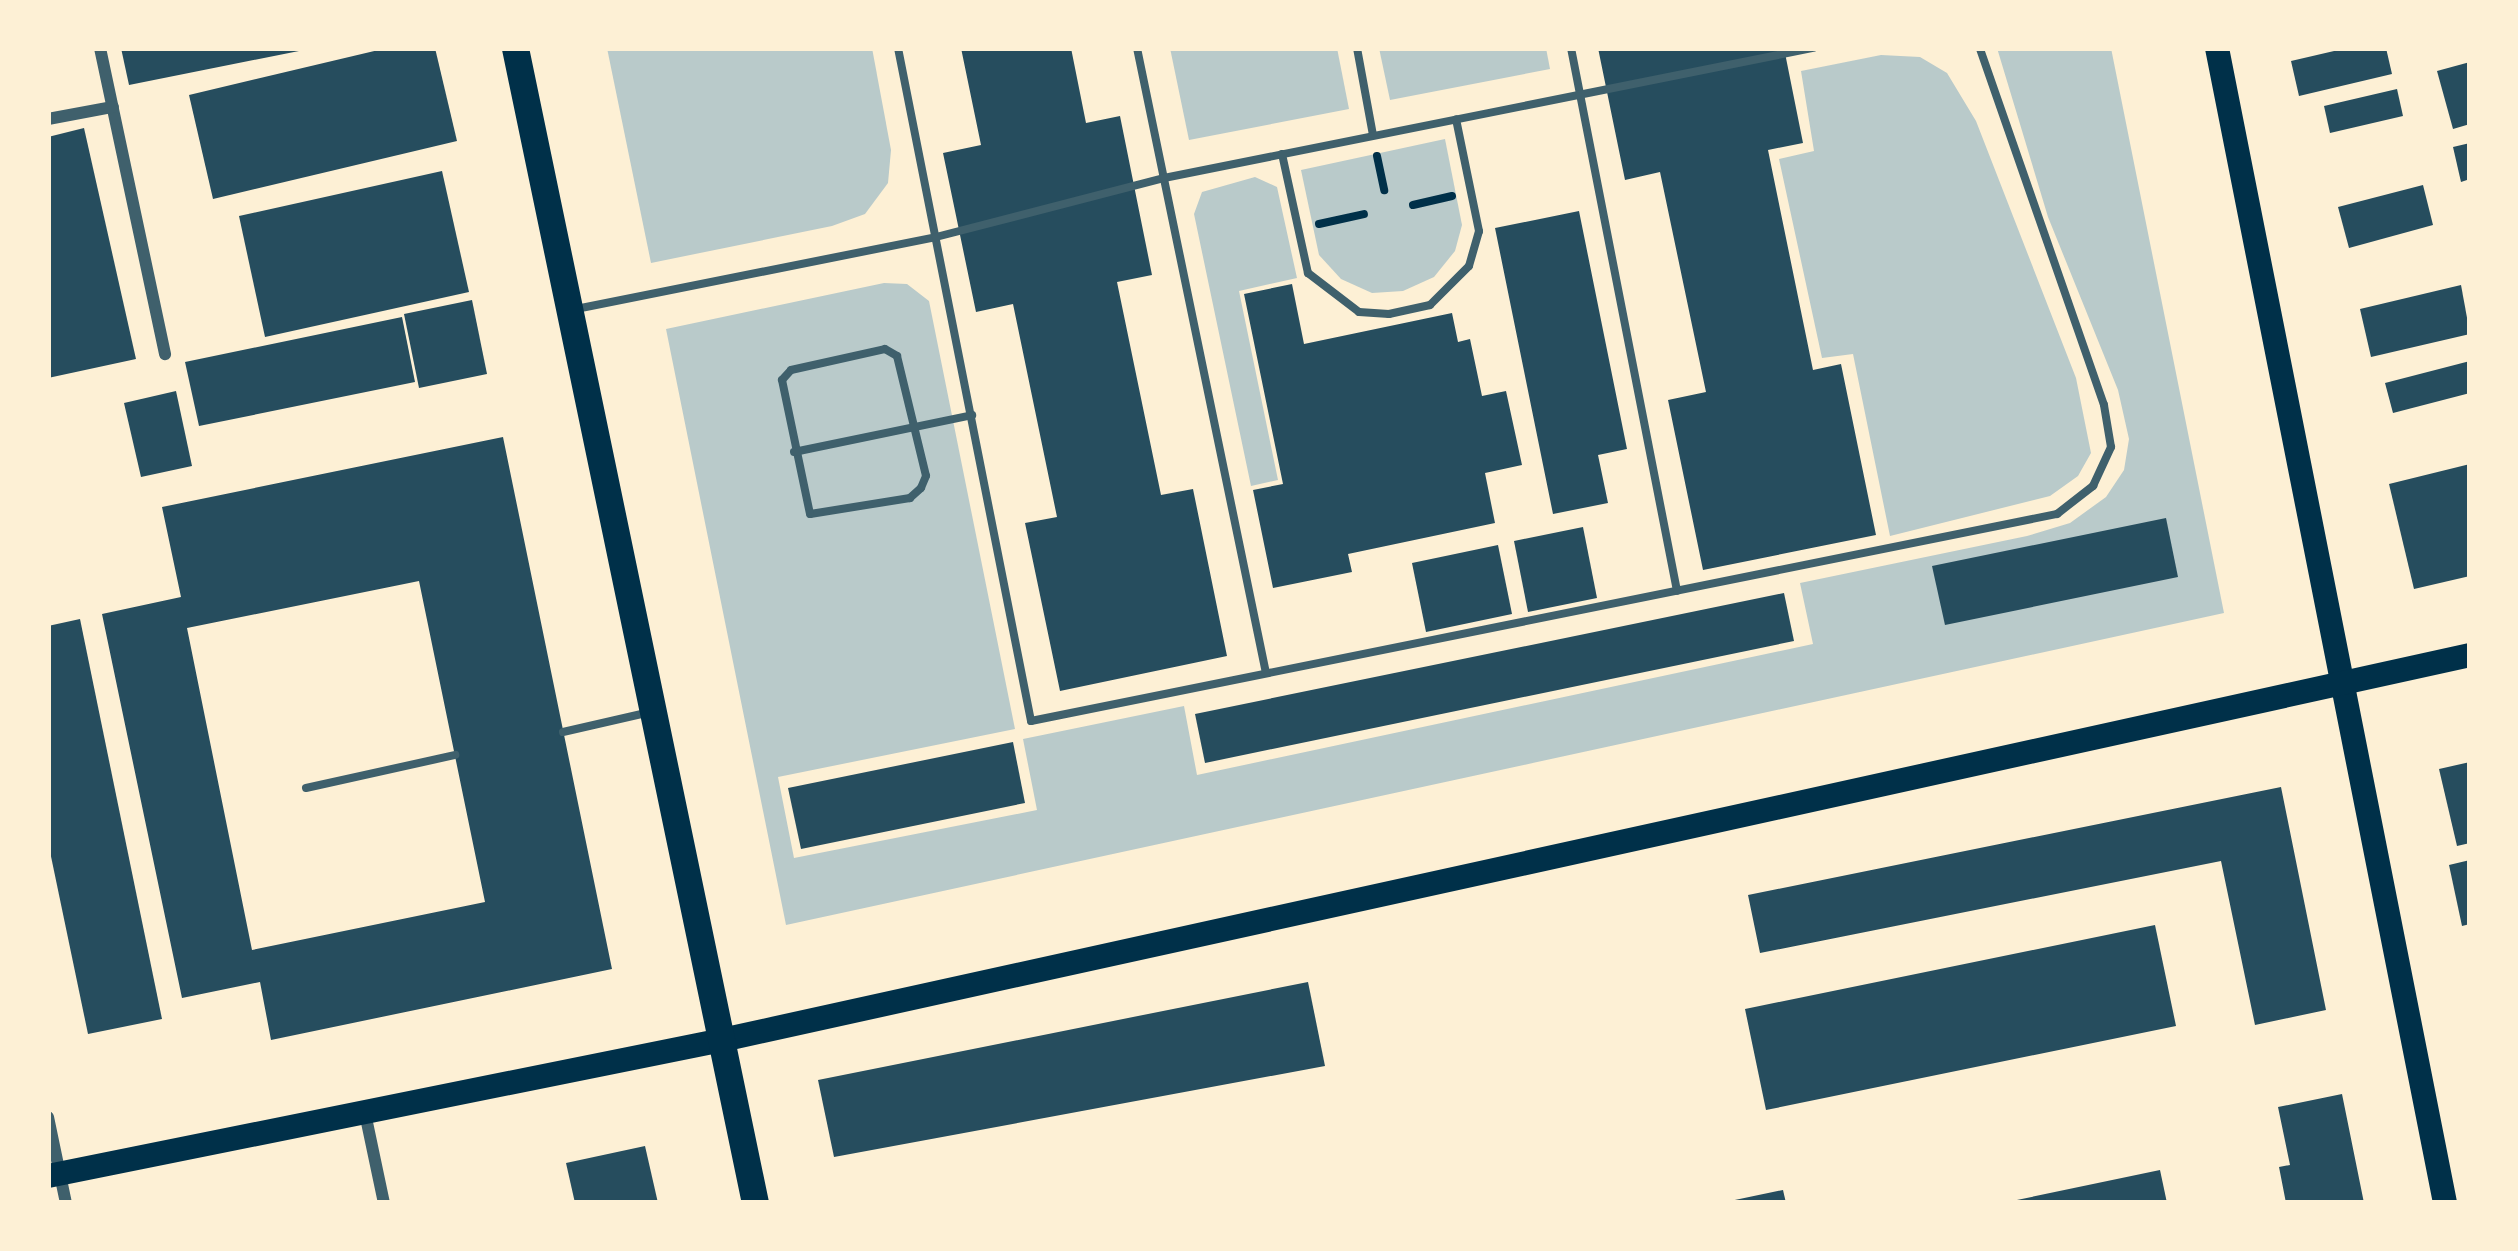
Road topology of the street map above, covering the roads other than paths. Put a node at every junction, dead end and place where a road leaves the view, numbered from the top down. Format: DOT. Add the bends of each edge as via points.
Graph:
graph roads {
  1 [pos="100,48"];
  2 [pos="515,48"];
  3 [pos="898,48"];
  4 [pos="1137,48"];
  5 [pos="1357,48"];
  6 [pos="1571,48"];
  7 [pos="1813,48"];
  8 [pos="1980,48"];
  9 [pos="2217,48"];
  10 [pos="1580,94"];
  11 [pos="113,106"];
  12 [pos="48,119"];
  13 [pos="1456,119"];
  14 [pos="1373,136"];
  15 [pos="1282,154"];
  16 [pos="1164,178"];
  17 [pos="936,237"];
  18 [pos="570,310"];
  19 [pos="165,354"];
  20 [pos="972,415"];
  21 [pos="912,427"];
  22 [pos="794,452"];
  23 [pos="1677,591"];
  24 [pos="2470,655"];
  25 [pos="1266,673"];
  26 [pos="2345,681"];
  27 [pos="653,711"];
  28 [pos="563,732"];
  29 [pos="455,755"];
  30 [pos="306,788"];
  31 [pos="722,1040"];
  32 [pos="364,1112"];
  33 [pos="48,1117"];
  34 [pos="54,1175"];
  35 [pos="66,1203"];
  36 [pos="384,1203"];
  37 [pos="755,1203"];
  38 [pos="2445,1203"];
  1 -- 11 [label="street"];
  2 -- 18 [label="main road"];
  3 -- 17 [label="lane"];
  4 -- 16 [label="lane"];
  5 -- 14 [label="lane"];
  6 -- 10 [label="lane"];
  7 -- 10 [label="lane"];
  8 -- 23 [label="lane" via="2104,405 2110,447 2093,486 2057,514"];
  9 -- 26 [label="main road"];
  10 -- 13 [label="lane"];
  10 -- 23 [label="lane"];
  11 -- 12 [label="street"];
  11 -- 19 [label="street"];
  13 -- 14 [label="lane"];
  13 -- 15 [label="lane" via="1479,231 1469,266 1430,305 1359,312 1330,296 1308,273"];
  14 -- 15 [label="lane"];
  15 -- 16 [label="lane"];
  16 -- 17 [label="lane"];
  16 -- 25 [label="lane"];
  17 -- 18 [label="lane"];
  17 -- 20 [label="lane"];
  18 -- 27 [label="main road"];
  20 -- 21 [label="lane"];
  20 -- 25 [label="lane" via="1031,721"];
  21 -- 22 [label="lane"];
  21 -- 22 [label="lane" via="926,476 910,498 810,514"];
  21 -- 22 [label="lane" via="897,356 872,350 791,370 782,380"];
  23 -- 25 [label="lane"];
  24 -- 26 [label="main road"];
  26 -- 31 [label="main road"];
  26 -- 38 [label="main road"];
  27 -- 28 [label="lane"];
  27 -- 31 [label="main road"];
  29 -- 30 [label="lane"];
  31 -- 32 [label="main road"];
  31 -- 37 [label="main road"];
  32 -- 34 [label="main road"];
  32 -- 36 [label="street"];
  33 -- 34 [label="street"];
  34 -- 35 [label="street"];
}
